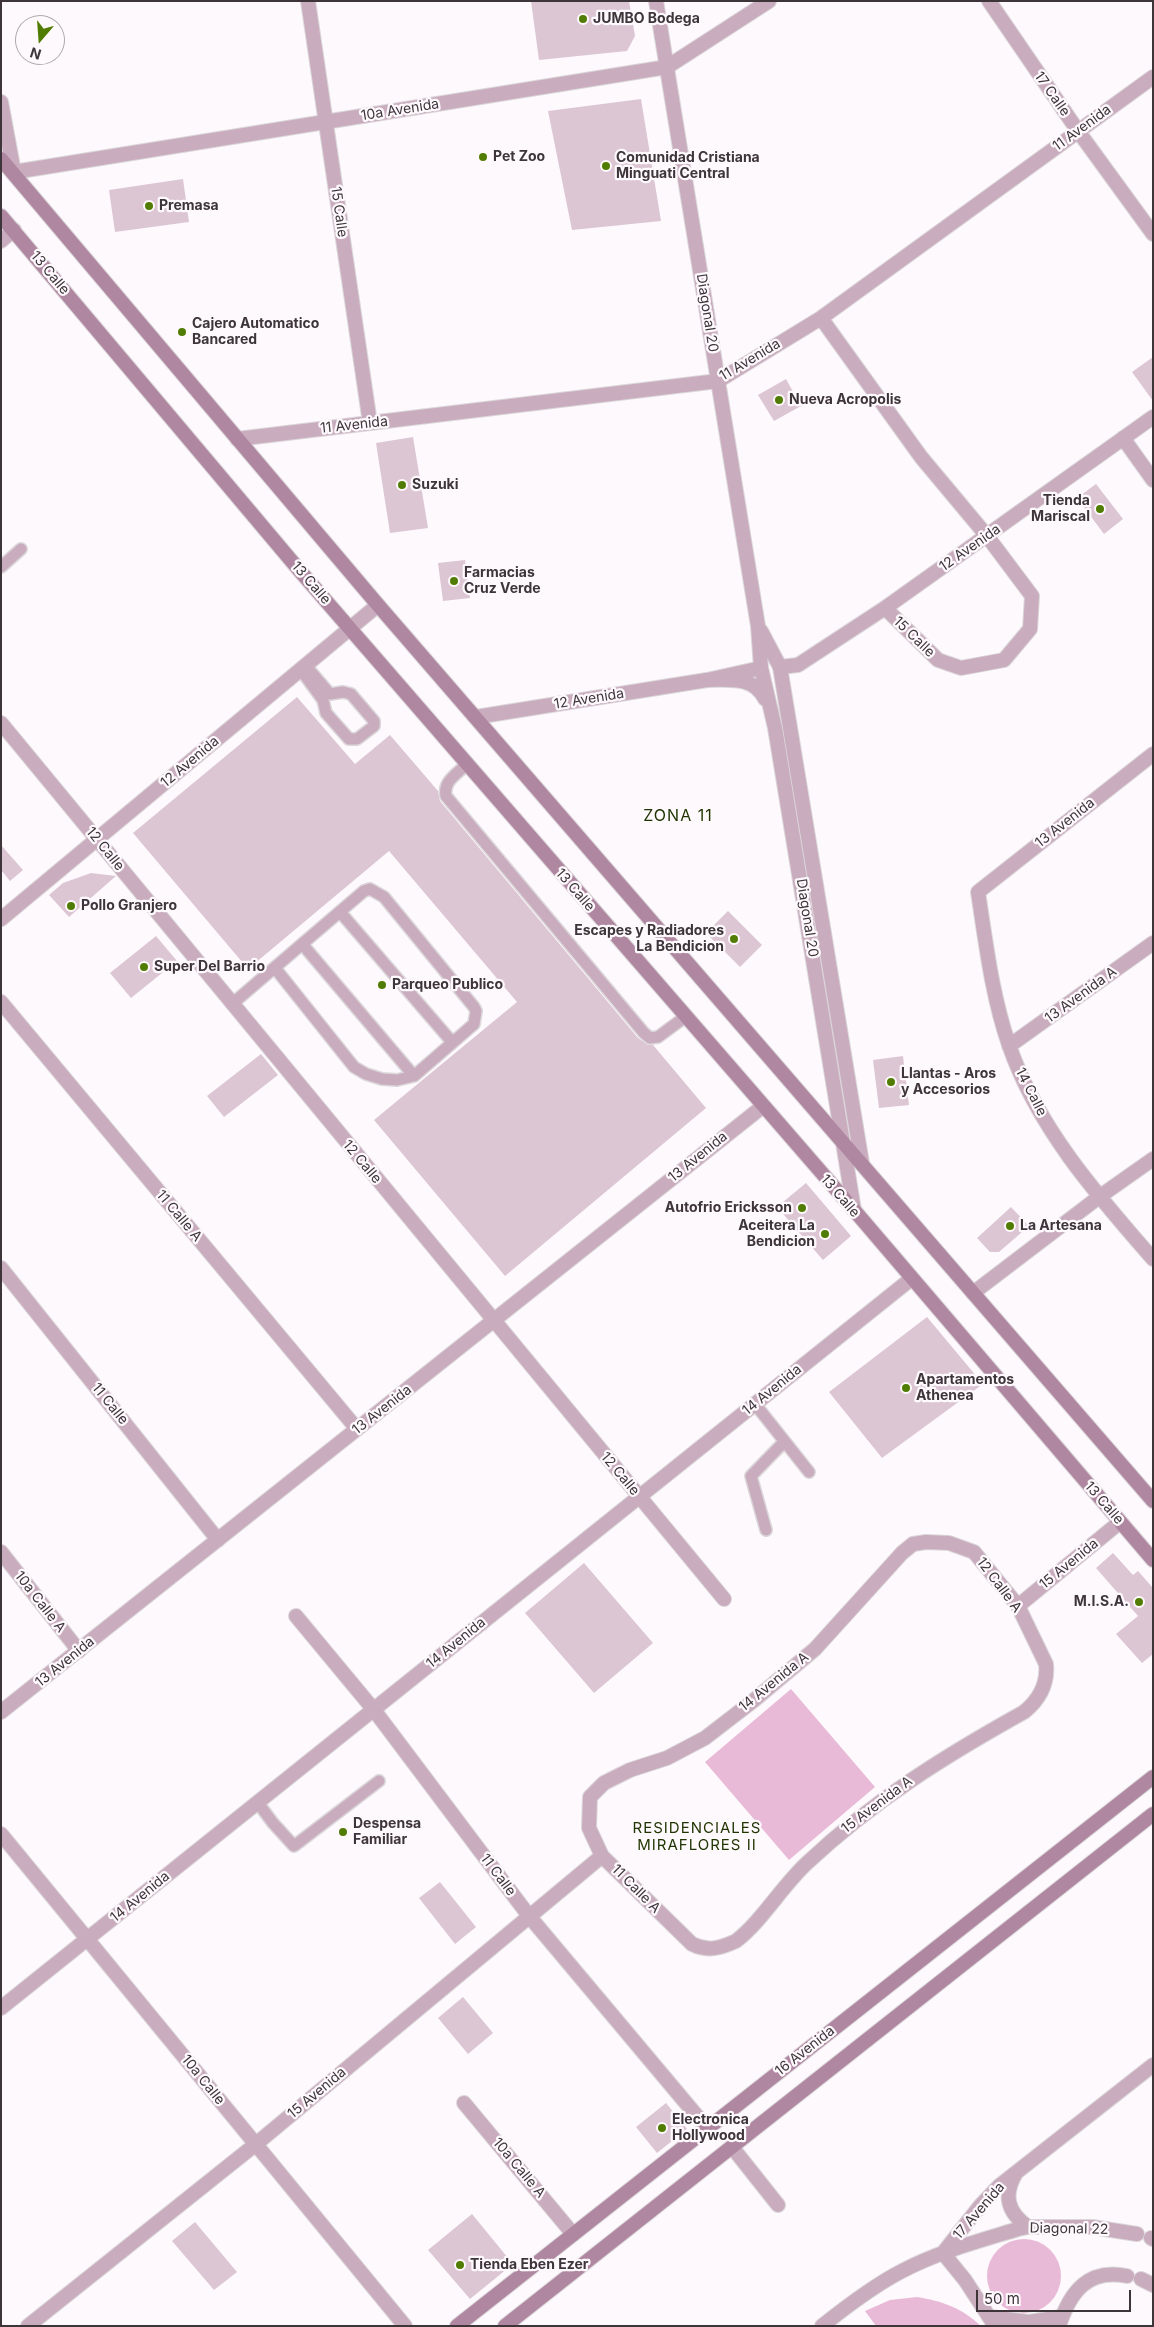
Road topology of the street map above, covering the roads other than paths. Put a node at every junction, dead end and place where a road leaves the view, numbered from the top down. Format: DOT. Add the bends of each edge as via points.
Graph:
graph roads {
  1 [pos="308,1"];
  2 [pos="656,1"];
  3 [pos="769,1"];
  4 [pos="989,1"];
  5 [pos="667,67"];
  6 [pos="1153,77"];
  7 [pos="1,102"];
  8 [pos="326,122"];
  9 [pos="1078,131"];
  10 [pos="1,159"];
  11 [pos="14,172"];
  12 [pos="1,216"];
  13 [pos="14,230"];
  14 [pos="1153,234"];
  15 [pos="1,241"];
  16 [pos="821,318"];
  17 [pos="718,381"];
  18 [pos="1153,417"];
  19 [pos="370,423"];
  20 [pos="1123,438"];
  21 [pos="237,439"];
  22 [pos="1153,480"];
  23 [pos="987,536"];
  24 [pos="21,549"];
  25 [pos="1,568"];
  26 [pos="378,605"];
  27 [pos="885,608"];
  28 [pos="758,626"];
  29 [pos="350,629"];
  30 [pos="780,667"];
  31 [pos="303,668"];
  32 [pos="761,668"];
  33 [pos="707,680"];
  34 [pos="476,717"];
  35 [pos="1,724"];
  36 [pos="775,728"];
  37 [pos="1153,754"];
  38 [pos="467,764"];
  39 [pos="96,840"];
  40 [pos="978,892"];
  41 [pos="341,913"];
  42 [pos="1,919"];
  43 [pos="1153,943"];
  44 [pos="303,945"];
  45 [pos="275,968"];
  46 [pos="1,1002"];
  47 [pos="232,1004"];
  48 [pos="684,1017"];
  49 [pos="452,1042"];
  50 [pos="1009,1046"];
  51 [pos="414,1076"];
  52 [pos="762,1106"];
  53 [pos="844,1142"];
  54 [pos="1153,1159"];
  55 [pos="862,1163"];
  56 [pos="1099,1196"];
  57 [pos="854,1210"];
  58 [pos="1153,1259"];
  59 [pos="1,1268"];
  60 [pos="911,1279"];
  61 [pos="973,1293"];
  62 [pos="494,1321"];
  63 [pos="755,1404"];
  64 [pos="357,1429"];
  65 [pos="784,1442"];
  66 [pos="809,1472"];
  67 [pos="639,1497"];
  68 [pos="1153,1501"];
  69 [pos="1120,1522"];
  70 [pos="766,1530"];
  71 [pos="218,1540"];
  72 [pos="936,1542"];
  73 [pos="1,1552"];
  74 [pos="1153,1560"];
  75 [pos="724,1599"];
  76 [pos="1018,1606"];
  77 [pos="296,1616"];
  78 [pos="79,1651"];
  79 [pos="1046,1682"];
  80 [pos="374,1710"];
  81 [pos="1,1712"];
  82 [pos="1153,1777"];
  83 [pos="379,1780"];
  84 [pos="590,1797"];
  85 [pos="258,1802"];
  86 [pos="1153,1814"];
  87 [pos="1,1834"];
  88 [pos="602,1856"];
  89 [pos="529,1916"];
  90 [pos="88,1939"];
  91 [pos="721,1948"];
  92 [pos="1,2008"];
  93 [pos="1153,2065"];
  94 [pos="464,2103"];
  95 [pos="707,2128"];
  96 [pos="256,2144"];
  97 [pos="732,2147"];
  98 [pos="1016,2172"];
  99 [pos="778,2205"];
  100 [pos="1028,2227"];
  101 [pos="573,2234"];
  102 [pos="1147,2237"];
  103 [pos="943,2253"];
  104 [pos="1140,2280"];
  105 [pos="993,2322"];
  106 [pos="1060,2322"];
  107 [pos="28,2326"];
  108 [pos="405,2326"];
  109 [pos="456,2326"];
  110 [pos="505,2326"];
  111 [pos="822,2326"];
  1 -- 8 [label="street, 15 Calle"];
  2 -- 5 [label="street, Diagonal 20"];
  3 -- 5 [label="street, 10a Avenida"];
  4 -- 9 [label="street, 17 Calle"];
  5 -- 8 [label="street, 10a Avenida"];
  5 -- 17 [label="street, Diagonal 20"];
  6 -- 9 [label="street, 11 Avenida"];
  7 -- 11 [label="street"];
  8 -- 11 [label="street, 10a Avenida"];
  8 -- 19 [label="street, 15 Calle"];
  9 -- 14 [label="street, 17 Calle"];
  9 -- 16 [label="street, 11 Avenida"];
  10 -- 11 [label="main road"];
  11 -- 21 [label="main road"];
  12 -- 13 [label="main road, 13 Calle"];
  13 -- 15 [label="street"];
  13 -- 29 [label="main road, 13 Calle"];
  16 -- 17 [label="street, 11 Avenida"];
  16 -- 23 [label="street" via="922,457"];
  17 -- 19 [label="street, 11 Avenida"];
  17 -- 28 [label="street, Diagonal 20"];
  18 -- 20 [label="street, 12 Avenida"];
  19 -- 21 [label="street, 11 Avenida"];
  20 -- 22 [label="street"];
  20 -- 23 [label="street, 12 Avenida"];
  21 -- 26 [label="main road"];
  23 -- 27 [label="street, 12 Avenida"];
  23 -- 27 [label="street, 15 Calle" via="1032,596 1030,630 1004,660 961,668 938,660"];
  24 -- 25 [label="lane"];
  26 -- 29 [label="street, 12 Avenida"];
  26 -- 34 [label="main road"];
  27 -- 30 [label="street, 12 Avenida" via="798,665"];
  28 -- 30 [label="street, Diagonal 20"];
  28 -- 32 [label="street, Diagonal 20"];
  29 -- 31 [label="street, 12 Avenida"];
  29 -- 38 [label="main road, 13 Calle"];
  30 -- 55 [label="street, Diagonal 20"];
  31 -- 31 [label="lane" via="323,700 326,713 349,739 357,739 374,726 374,721 351,694 330,694"];
  31 -- 39 [label="street, 12 Avenida"];
  32 -- 33 [label="street, 12 Avenida"];
  32 -- 36 [label="street, Diagonal 20"];
  33 -- 34 [label="street, 12 Avenida"];
  33 -- 36 [label="street" via="744,680 754,684 761,690"];
  34 -- 53 [label="main road"];
  35 -- 39 [label="street, 12 Calle"];
  36 -- 53 [label="street, Diagonal 20"];
  37 -- 40 [label="street, 13 Avenida"];
  38 -- 48 [label="main road, 13 Calle"];
  38 -- 48 [label="lane" via="447,783 446,796 644,1033 650,1038 658,1037"];
  39 -- 42 [label="street, 12 Avenida"];
  39 -- 47 [label="street, 12 Calle"];
  40 -- 50 [label="street, 14 Calle" via="990,970"];
  41 -- 44 [label="lane"];
  41 -- 49 [label="lane"];
  41 -- 49 [label="lane" via="364,891 370,889 384,897 474,1007 474,1024"];
  43 -- 50 [label="street, 13 Avenida A"];
  44 -- 45 [label="lane"];
  44 -- 51 [label="lane"];
  45 -- 47 [label="lane"];
  45 -- 51 [label="lane" via="354,1067 382,1079"];
  46 -- 64 [label="street, 11 Calle A"];
  47 -- 62 [label="street, 12 Calle"];
  48 -- 52 [label="main road, 13 Calle"];
  49 -- 51 [label="lane"];
  50 -- 56 [label="street, 14 Calle" via="1033,1100 1065,1151"];
  52 -- 57 [label="main road, 13 Calle"];
  52 -- 62 [label="street, 13 Avenida"];
  53 -- 55 [label="main road"];
  53 -- 57 [label="street, Diagonal 20"];
  54 -- 56 [label="street"];
  55 -- 61 [label="main road"];
  56 -- 58 [label="street, 14 Calle"];
  56 -- 61 [label="street"];
  57 -- 60 [label="main road, 13 Calle"];
  59 -- 71 [label="street, 11 Calle"];
  60 -- 63 [label="street, 14 Avenida"];
  60 -- 69 [label="main road, 13 Calle"];
  61 -- 68 [label="main road"];
  62 -- 64 [label="street, 13 Avenida"];
  62 -- 67 [label="street, 12 Calle"];
  63 -- 65 [label="lane"];
  63 -- 67 [label="street, 14 Avenida"];
  64 -- 71 [label="street, 13 Avenida"];
  65 -- 66 [label="lane"];
  65 -- 70 [label="lane" via="751,1476"];
  67 -- 75 [label="street, 12 Calle"];
  67 -- 80 [label="street, 14 Avenida"];
  69 -- 74 [label="main road, 13 Calle"];
  69 -- 76 [label="street, 15 Avenida"];
  71 -- 78 [label="street, 13 Avenida"];
  72 -- 76 [label="street, 12 Calle A" via="974,1552"];
  72 -- 84 [label="street, 14 Avenida A" via="913,1544 902,1553 815,1649 705,1738 667,1758 604,1783"];
  73 -- 78 [label="street, 10a Calle A"];
  76 -- 79 [label="street, 12 Calle A" via="1046,1664"];
  77 -- 80 [label="street, 11 Calle"];
  78 -- 81 [label="street, 13 Avenida"];
  79 -- 91 [label="street, 15 Avenida A" via="1033,1705 1024,1712 914,1777 845,1829 805,1864 742,1936"];
  80 -- 85 [label="street, 14 Avenida"];
  80 -- 89 [label="street, 11 Calle"];
  82 -- 95 [label="main road, 16 Avenida"];
  83 -- 85 [label="lane" via="294,1846"];
  84 -- 88 [label="street, 11 Calle A" via="589,1828"];
  85 -- 90 [label="street, 14 Avenida"];
  86 -- 97 [label="main road"];
  87 -- 90 [label="street, 10a Calle"];
  88 -- 89 [label="street, 15 Avenida"];
  88 -- 91 [label="street, 11 Calle A" via="685,1940 700,1948"];
  89 -- 95 [label="street, 11 Calle"];
  89 -- 96 [label="street, 15 Avenida"];
  90 -- 92 [label="street, 14 Avenida"];
  90 -- 96 [label="street, 10a Calle"];
  93 -- 98 [label="street, 17 Avenida"];
  94 -- 101 [label="street, 10a Calle A"];
  95 -- 101 [label="main road, 16 Avenida"];
  96 -- 107 [label="street, 15 Avenida"];
  96 -- 108 [label="street, 10a Calle"];
  97 -- 99 [label="street"];
  97 -- 110 [label="main road"];
  98 -- 100 [label="street" via="1010,2184 1009,2202 1018,2220"];
  98 -- 103 [label="street, 17 Avenida" via="980,2206"];
  100 -- 102 [label="street, Diagonal 22" via="1092,2227"];
  100 -- 103 [label="street, Diagonal 22"];
  101 -- 109 [label="main road, 16 Avenida"];
  103 -- 105 [label="street"];
  103 -- 111 [label="street, 17 Avenida" via="901,2271"];
  104 -- 106 [label="street" via="1101,2275 1084,2284 1070,2298"];
  105 -- 106 [label="street"];
}
